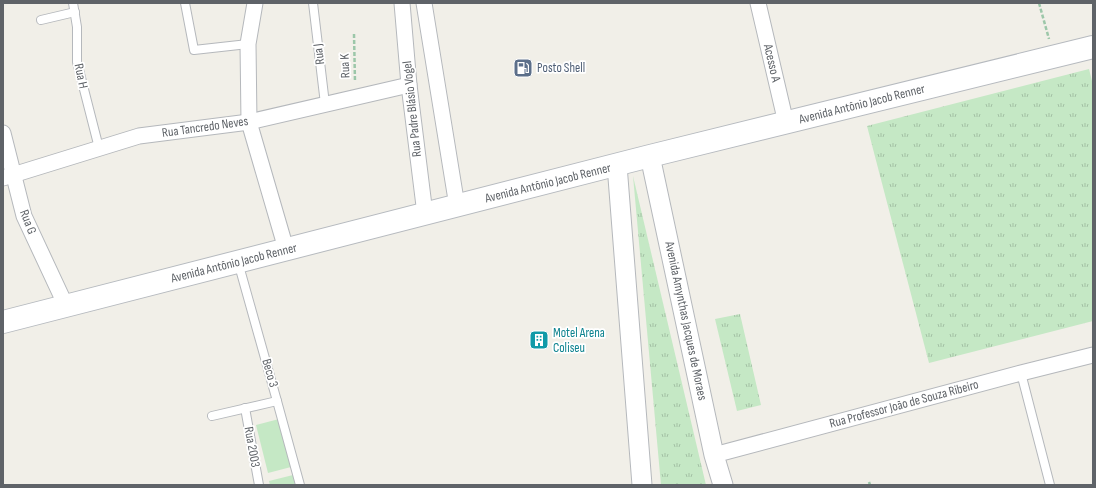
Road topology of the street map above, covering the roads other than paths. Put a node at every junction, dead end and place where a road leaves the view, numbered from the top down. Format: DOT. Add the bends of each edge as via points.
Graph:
graph roads {
  1 [pos="73,3"];
  2 [pos="185,3"];
  3 [pos="255,3"];
  4 [pos="313,3"];
  5 [pos="402,3"];
  6 [pos="424,3"];
  7 [pos="758,3"];
  8 [pos="74,12"];
  9 [pos="41,20"];
  10 [pos="248,44"];
  11 [pos="1093,47"];
  12 [pos="408,85"];
  13 [pos="325,104"];
  14 [pos="249,122"];
  15 [pos="786,123"];
  16 [pos="3,133"];
  17 [pos="99,148"];
  18 [pos="650,156"];
  19 [pos="617,165"];
  20 [pos="8,176"];
  21 [pos="457,206"];
  22 [pos="425,214"];
  23 [pos="286,249"];
  24 [pos="238,262"];
  25 [pos="66,306"];
  26 [pos="3,322"];
  27 [pos="1093,355"];
  28 [pos="1021,373"];
  29 [pos="277,401"];
  30 [pos="245,408"];
  31 [pos="212,416"];
  32 [pos="714,455"];
  33 [pos="259,485"];
  34 [pos="300,485"];
  35 [pos="642,485"];
  36 [pos="723,485"];
  37 [pos="1050,485"];
  1 -- 8 [label="lane, Rua H"];
  2 -- 10 [label="lane" via="194,50"];
  3 -- 10 [label="street"];
  4 -- 13 [label="lane, Rua J"];
  5 -- 12 [label="street, Rua Padre Blásio Vogel"];
  6 -- 21 [label="street, Rua Padre Blásio Vogel"];
  7 -- 15 [label="street, Acesso A"];
  8 -- 9 [label="lane"];
  8 -- 17 [label="lane, Rua H" via="77,27 77,62"];
  10 -- 14 [label="street"];
  11 -- 15 [label="main road, Avenida Antônio Jacob Renner"];
  12 -- 13 [label="street, Rua Tancredo Neves"];
  12 -- 22 [label="street, Rua Padre Blásio Vogel"];
  13 -- 14 [label="street, Rua Tancredo Neves"];
  14 -- 17 [label="street, Rua Tancredo Neves" via="138,136"];
  14 -- 23 [label="street"];
  15 -- 18 [label="main road, Avenida Antônio Jacob Renner"];
  16 -- 20 [label="street, Rua G"];
  17 -- 20 [label="street, Rua Tancredo Neves"];
  18 -- 19 [label="main road, Avenida Antônio Jacob Renner"];
  18 -- 32 [label="street, Avenida Amynthas Jacques de Moraes"];
  19 -- 21 [label="main road, Avenida Antônio Jacob Renner"];
  19 -- 35 [label="street"];
  20 -- 25 [label="street, Rua G"];
  21 -- 22 [label="main road, Avenida Antônio Jacob Renner"];
  22 -- 23 [label="main road, Avenida Antônio Jacob Renner"];
  23 -- 24 [label="main road, Avenida Antônio Jacob Renner"];
  24 -- 25 [label="main road, Avenida Antônio Jacob Renner"];
  24 -- 29 [label="lane, Beco 3"];
  25 -- 26 [label="main road, Avenida Antônio Jacob Renner"];
  27 -- 28 [label="street, Rua Professor João de Souza Ribeiro"];
  28 -- 32 [label="street, Rua Professor João de Souza Ribeiro"];
  28 -- 37 [label="lane"];
  29 -- 30 [label="lane"];
  29 -- 34 [label="lane, Beco 3"];
  30 -- 31 [label="lane"];
  30 -- 33 [label="lane, Rua 2003"];
  32 -- 36 [label="street, Avenida Amynthas Jacques de Moraes"];
}
